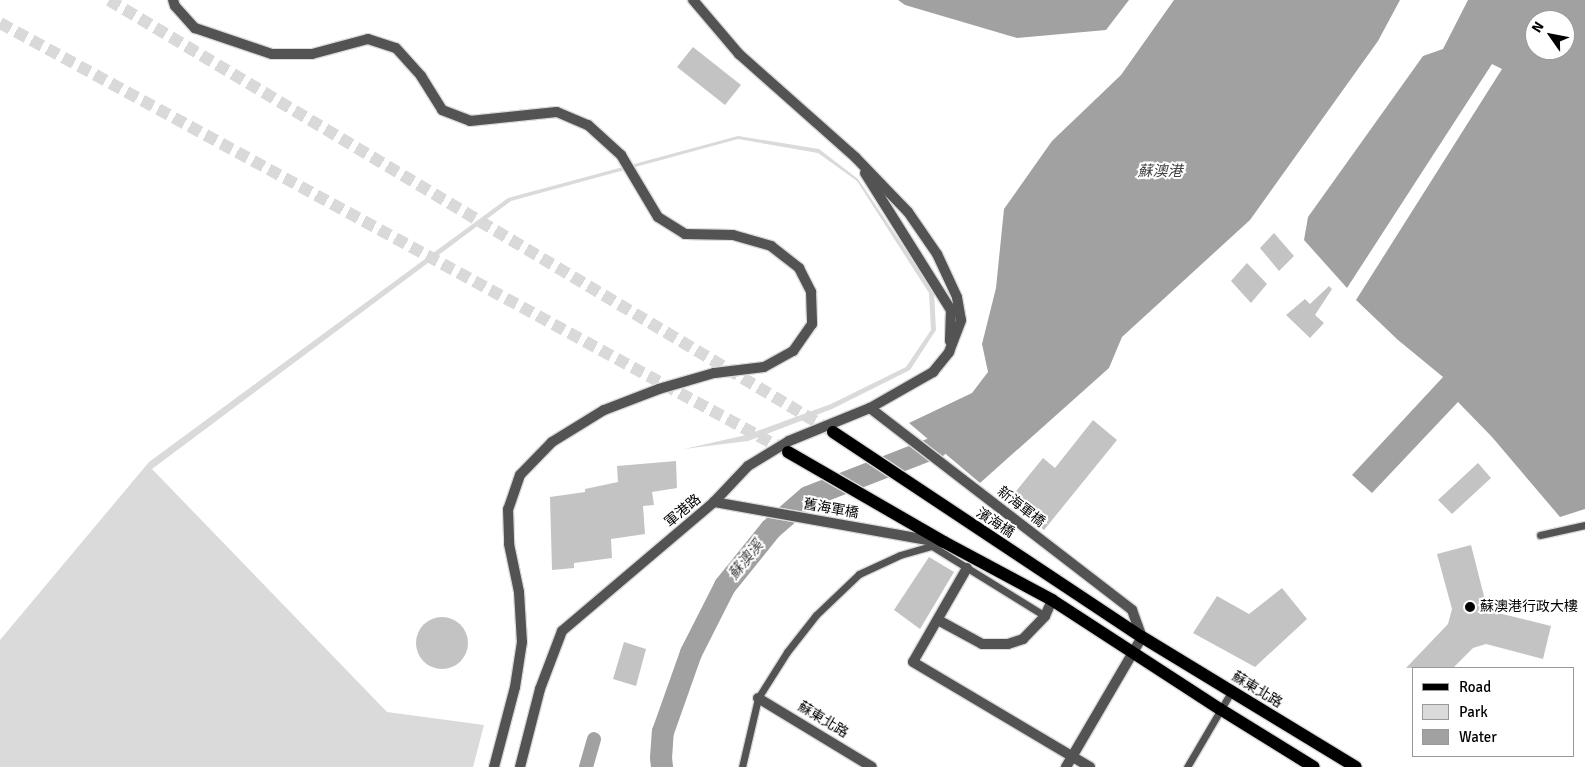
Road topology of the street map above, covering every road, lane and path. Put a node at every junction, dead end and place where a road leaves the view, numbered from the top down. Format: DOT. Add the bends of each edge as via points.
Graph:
graph roads {
  1 [pos="173,0"];
  2 [pos="693,0"];
  3 [pos="855,157"];
  4 [pos="949,352"];
  5 [pos="870,408"];
  6 [pos="832,432"];
  7 [pos="788,452"];
  8 [pos="714,502"];
  9 [pos="1585,525"];
  10 [pos="1540,535"];
  11 [pos="944,542"];
  12 [pos="967,568"];
  13 [pos="1052,600"];
  14 [pos="1044,616"];
  15 [pos="938,620"];
  16 [pos="1142,637"];
  17 [pos="1132,653"];
  18 [pos="1231,692"];
  19 [pos="758,698"];
  20 [pos="1220,709"];
  21 [pos="1073,756"];
  22 [pos="494,767"];
  23 [pos="520,767"];
  24 [pos="742,767"];
  25 [pos="872,767"];
  26 [pos="1066,767"];
  27 [pos="1090,767"];
  28 [pos="1187,767"];
  29 [pos="1314,767"];
  30 [pos="1356,767"];
  1 -- 22 [label="street" via="195,28 272,54 312,54 368,39 396,48 421,76 442,110 470,121 557,112 588,125 621,155 658,217 684,234 733,235 771,246 799,268 811,292 812,324 793,350 764,368 714,373 604,410 552,442 520,475 508,509 509,544 519,592 522,642 515,687"];
  2 -- 3 [label="street" via="739,54"];
  3 -- 4 [label="street" via="952,310"];
  3 -- 4 [label="street, 軍港路" via="908,212 937,254 957,297 961,320"];
  4 -- 5 [label="street, 軍港路" via="933,372"];
  5 -- 8 [label="street, 軍港路" via="789,441 748,466"];
  5 -- 16 [label="street, 新海軍橋" via="1132,610"];
  6 -- 16 [label="main road, 濱海橋"];
  7 -- 11 [label="main road"];
  8 -- 11 [label="street, 舊海軍橋"];
  8 -- 23 [label="street, 軍港路" via="562,631 540,689"];
  9 -- 10 [label="lane"];
  11 -- 13 [label="main road"];
  12 -- 14 [label="lane"];
  12 -- 15 [label="street"];
  12 -- 19 [label="lane" via="932,546 900,555 859,574 816,615 787,652"];
  13 -- 14 [label="street"];
  13 -- 17 [label="main road"];
  14 -- 15 [label="street" via="1023,639 1008,644 982,644"];
  15 -- 21 [label="street" via="913,662"];
  16 -- 17 [label="street"];
  16 -- 18 [label="main road, 蘇東北路"];
  17 -- 20 [label="main road"];
  17 -- 21 [label="street"];
  18 -- 20 [label="lane"];
  18 -- 30 [label="main road, 蘇東北路"];
  19 -- 24 [label="lane"];
  19 -- 25 [label="street, 蘇東北路"];
  20 -- 28 [label="lane"];
  20 -- 29 [label="main road"];
  21 -- 26 [label="street"];
  21 -- 27 [label="street"];
}
